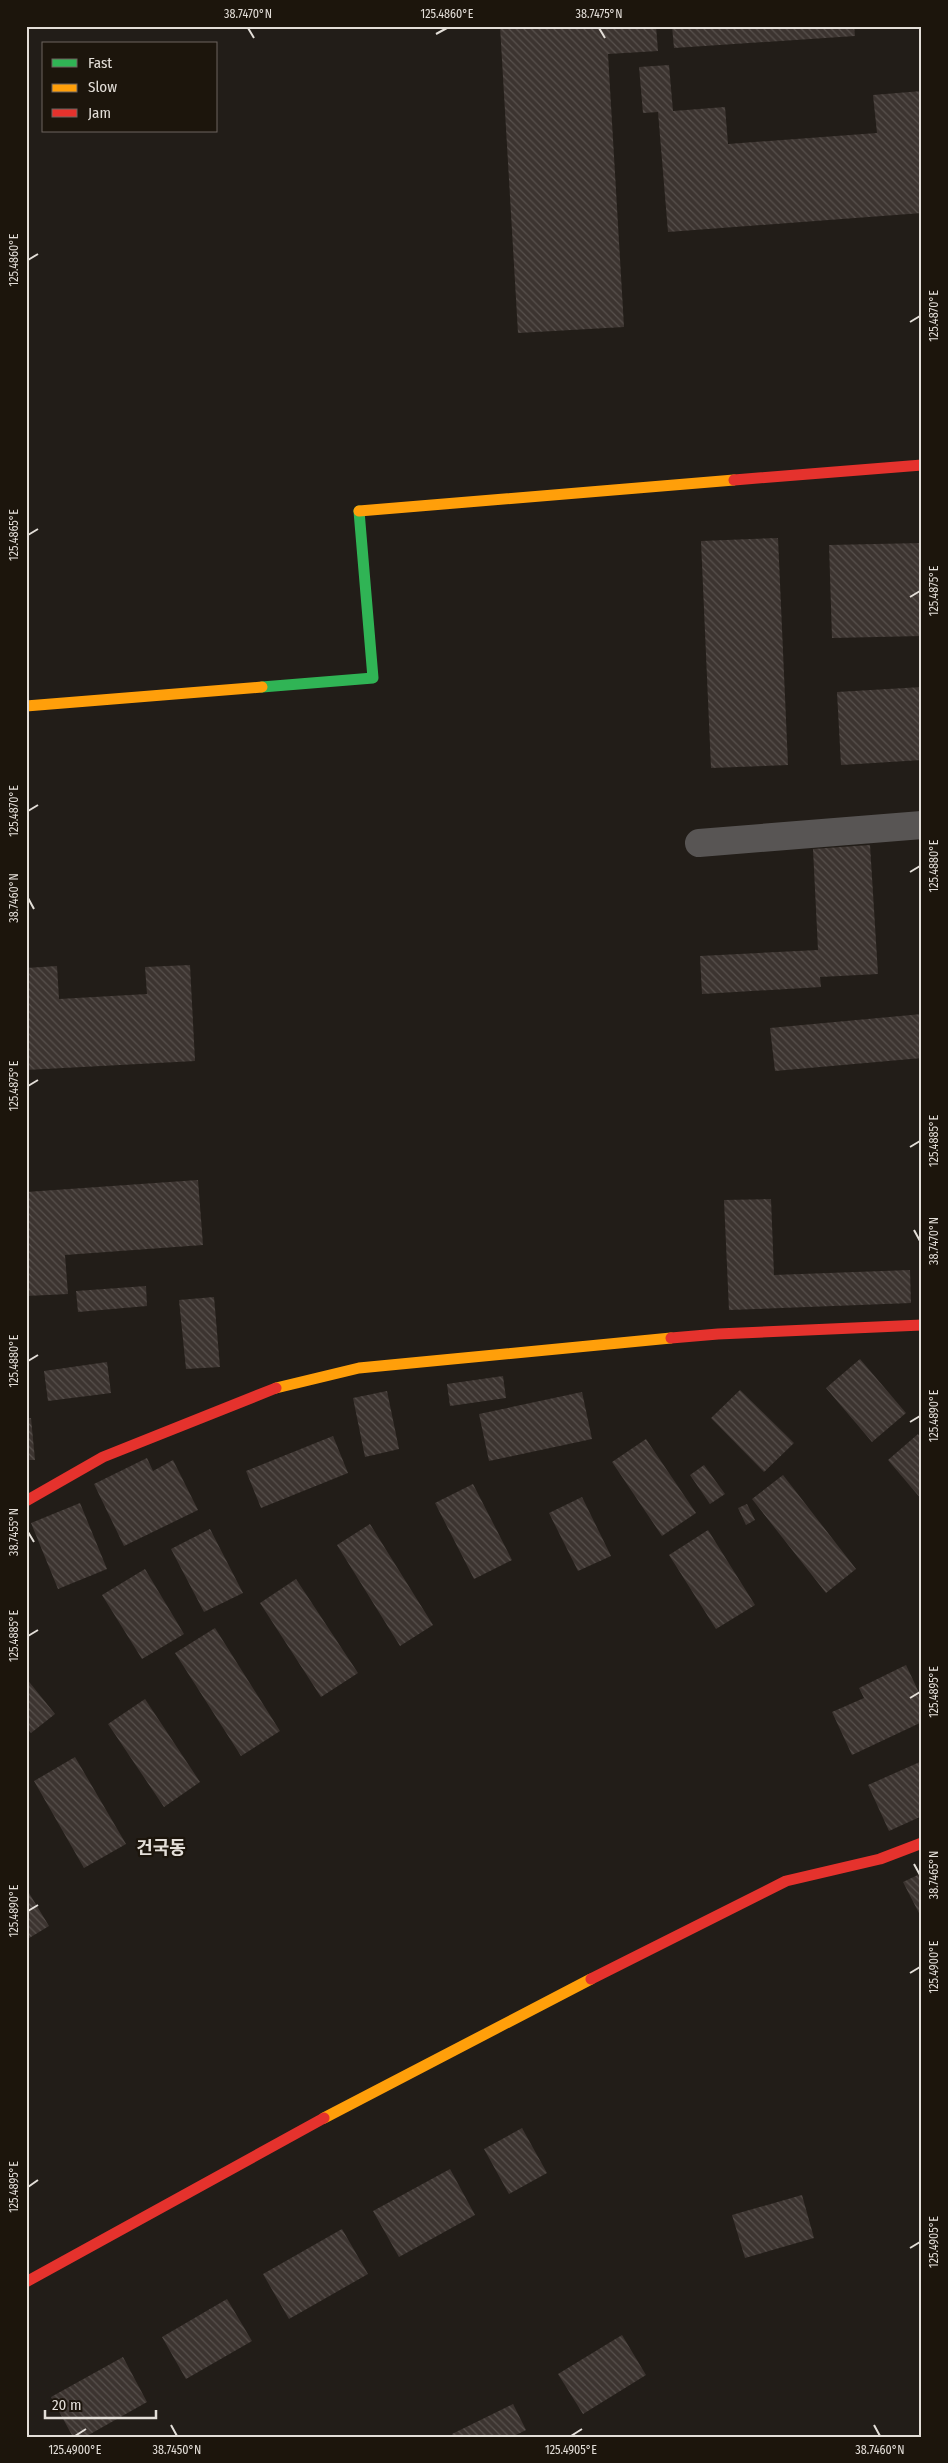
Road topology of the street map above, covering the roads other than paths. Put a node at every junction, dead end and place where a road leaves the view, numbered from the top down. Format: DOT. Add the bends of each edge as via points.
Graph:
graph roads {
  1 [pos="922,465"];
  2 [pos="26,706"];
  3 [pos="922,825"];
  4 [pos="699,843"];
  5 [pos="922,1325"];
  6 [pos="26,1501"];
  7 [pos="922,1843"];
  8 [pos="26,2282"];
  1 -- 2 [label="street" via="358,511 373,678"];
  3 -- 4 [label="street"];
  5 -- 6 [label="street" via="718,1334 359,1368 274,1389 157,1434 103,1457"];
  7 -- 8 [label="street" via="880,1859 786,1881 333,2112"];
}
